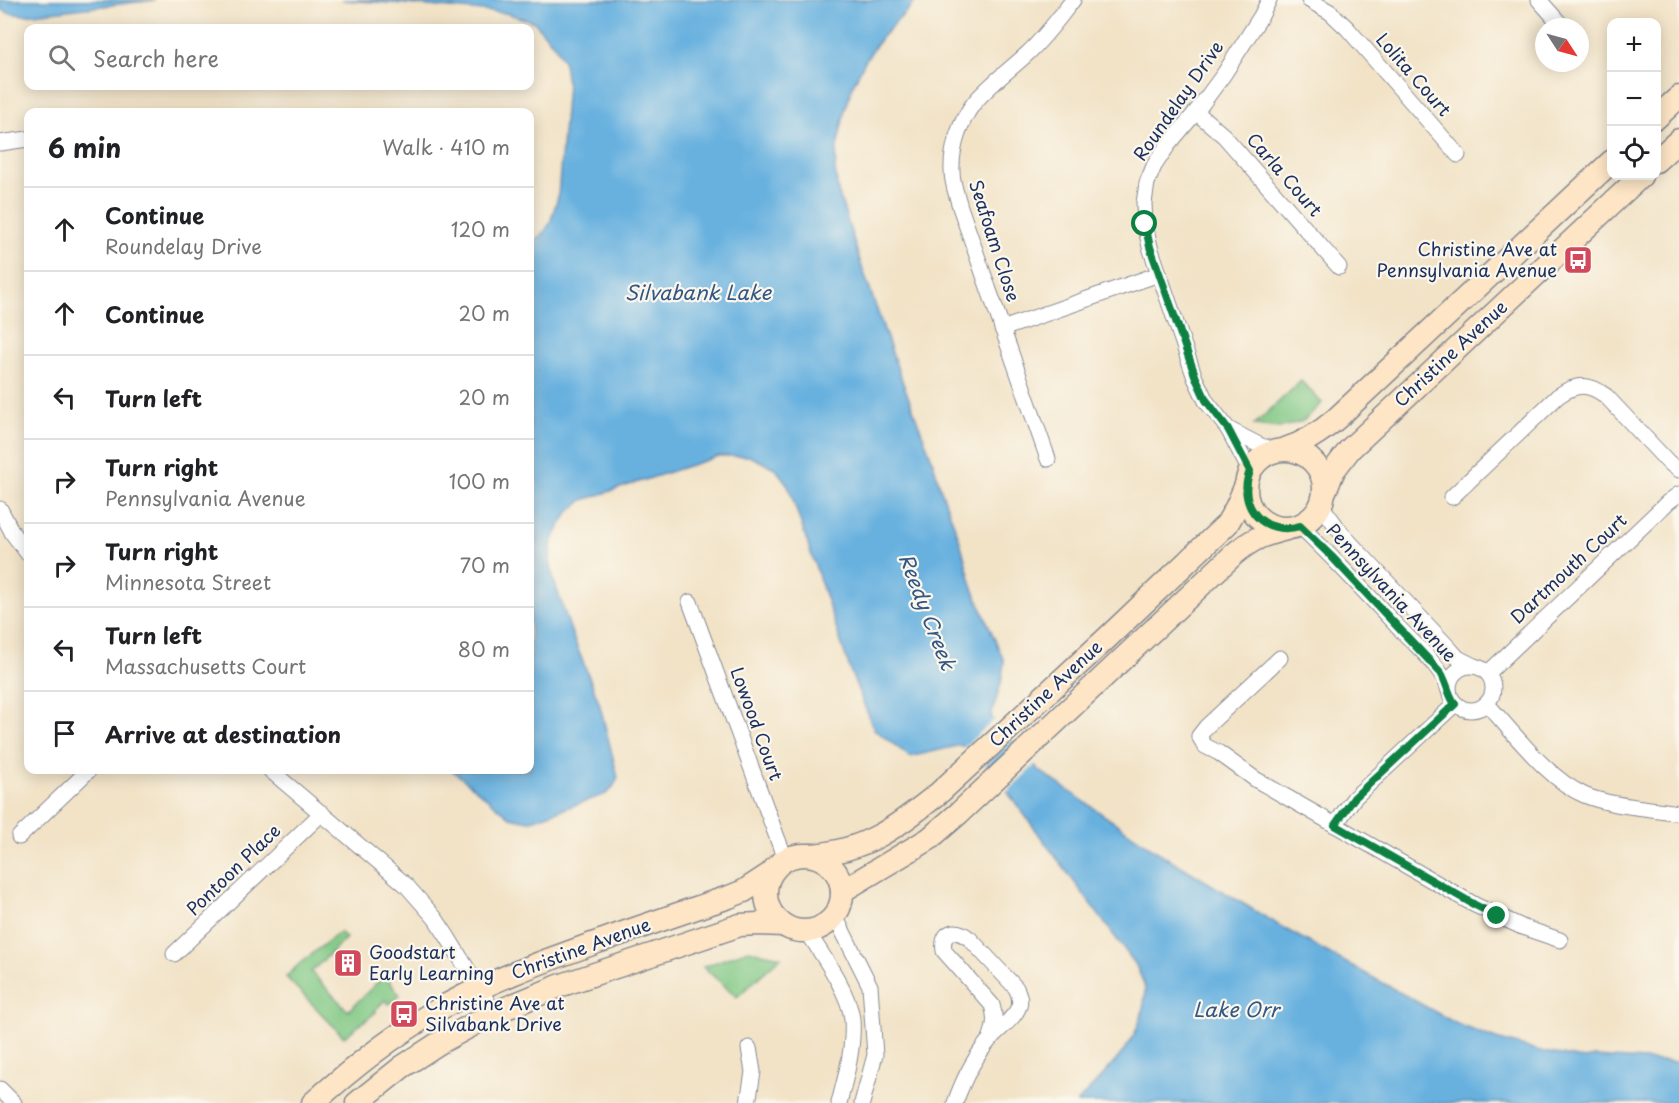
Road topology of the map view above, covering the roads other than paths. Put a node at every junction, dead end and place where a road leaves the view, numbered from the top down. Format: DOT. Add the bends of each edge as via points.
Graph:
graph roads {
  1 [pos="1073,0"];
  2 [pos="1269,0"];
  3 [pos="1309,0"];
  4 [pos="1539,0"];
  5 [pos="1555,18"];
  6 [pos="1679,97"];
  7 [pos="1196,112"];
  8 [pos="1661,113"];
  9 [pos="24,140"];
  10 [pos="1679,140"];
  11 [pos="0,143"];
  12 [pos="1458,155"];
  13 [pos="1661,156"];
  14 [pos="1607,165"];
  15 [pos="1637,180"];
  16 [pos="1339,267"];
  17 [pos="1159,274"];
  18 [pos="1002,328"];
  19 [pos="1228,429"];
  20 [pos="1281,450"];
  21 [pos="1048,459"];
  22 [pos="1679,470"];
  23 [pos="1248,478"];
  24 [pos="1679,494"];
  25 [pos="1452,497"];
  26 [pos="1323,498"];
  27 [pos="0,509"];
  28 [pos="1293,527"];
  29 [pos="24,549"];
  30 [pos="690,602"];
  31 [pos="1280,658"];
  32 [pos="1481,669"];
  33 [pos="1452,697"];
  34 [pos="1487,704"];
  35 [pos="85,774"];
  36 [pos="275,774"];
  37 [pos="322,813"];
  38 [pos="1679,813"];
  39 [pos="1335,825"];
  40 [pos="19,837"];
  41 [pos="810,855"];
  42 [pos="778,866"];
  43 [pos="842,891"];
  44 [pos="835,916"];
  45 [pos="783,926"];
  46 [pos="807,931"];
  47 [pos="1560,940"];
  48 [pos="174,954"];
  49 [pos="480,988"];
  50 [pos="494,1013"];
  51 [pos="993,1036"];
  52 [pos="750,1048"];
  53 [pos="0,1089"];
  54 [pos="14,1103"];
  55 [pos="313,1103"];
  56 [pos="357,1103"];
  57 [pos="748,1103"];
  58 [pos="839,1103"];
  59 [pos="862,1103"];
  60 [pos="955,1103"];
  1 -- 18 [label="street, Seafoam Close" via="1031,50 975,101 961,126 953,156 954,186"];
  2 -- 7 [label="street, Roundelay Drive"];
  3 -- 12 [label="street, Lolita Court" via="1347,28"];
  4 -- 5 [label="street"];
  6 -- 8 [label="main road"];
  7 -- 16 [label="street, Carla Court" via="1224,136"];
  7 -- 17 [label="street, Roundelay Drive" via="1168,145 1147,183 1145,224"];
  9 -- 11 [label="street"];
  10 -- 13 [label="main road"];
  14 -- 20 [label="main road, Christine Avenue" via="1336,419 1298,446"];
  15 -- 26 [label="main road, Christine Avenue" via="1350,449 1334,470"];
  17 -- 18 [label="street"];
  17 -- 19 [label="street, Roundelay Drive" via="1196,378 1206,400"];
  18 -- 21 [label="street, Seafoam Close"];
  19 -- 20 [label="street, Roundelay Drive" via="1261,446"];
  19 -- 23 [label="street, Roundelay Drive"];
  20 -- 23 [label="main road" via="1257,462"];
  20 -- 26 [label="main road" via="1297,451 1318,467 1323,478"];
  22 -- 25 [label="street" via="1606,396 1583,385 1558,396"];
  23 -- 28 [label="main road" via="1247,498 1252,511 1273,527"];
  23 -- 41 [label="main road, Christine Avenue" via="1227,524 970,766 910,817 868,842 832,854"];
  24 -- 32 [label="street, Dartmouth Court"];
  26 -- 28 [label="main road" via="1309,521"];
  26 -- 32 [label="street, Pennsylvania Avenue" via="1342,534 1458,658"];
  27 -- 29 [label="street"];
  28 -- 33 [label="street, Pennsylvania Avenue" via="1332,557 1431,663 1447,682"];
  28 -- 43 [label="main road, Christine Avenue" via="1249,542 929,838"];
  30 -- 42 [label="street, Lowood Court"];
  31 -- 39 [label="street" via="1199,735 1205,746"];
  32 -- 33 [label="street" via="1467,666 1455,672 1449,684"];
  32 -- 34 [label="street" via="1492,678 1493,692"];
  33 -- 34 [label="street" via="1467,710"];
  33 -- 39 [label="street" via="1354,798"];
  34 -- 38 [label="street" via="1544,766 1569,787 1602,800"];
  35 -- 40 [label="street"];
  36 -- 37 [label="street"];
  37 -- 48 [label="street, Pontoon Place"];
  37 -- 49 [label="street" via="406,885 436,920"];
  39 -- 47 [label="street" via="1475,905"];
  41 -- 42 [label="main road" via="797,855"];
  41 -- 43 [label="main road" via="833,867"];
  42 -- 45 [label="main road" via="766,886 766,900 770,912"];
  42 -- 49 [label="main road, Christine Avenue" via="744,891 537,963"];
  43 -- 44 [label="main road"];
  44 -- 46 [label="main road" via="818,929"];
  44 -- 59 [label="street" via="870,986 874,1054"];
  45 -- 46 [label="main road"];
  45 -- 50 [label="main road, Christine Avenue" via="740,925 560,986"];
  46 -- 58 [label="street" via="842,989 852,1017 852,1050"];
  49 -- 50 [label="street"];
  49 -- 55 [label="main road, Christine Avenue" via="385,1043"];
  50 -- 56 [label="main road, Christine Avenue" via="402,1067"];
  51 -- 51 [label="street" via="992,1005 944,951 942,943 951,932 970,939 1020,995 1019,1008"];
  51 -- 60 [label="street" via="965,1077"];
  52 -- 57 [label="street" via="753,1072"];
  53 -- 54 [label="street"];
}
